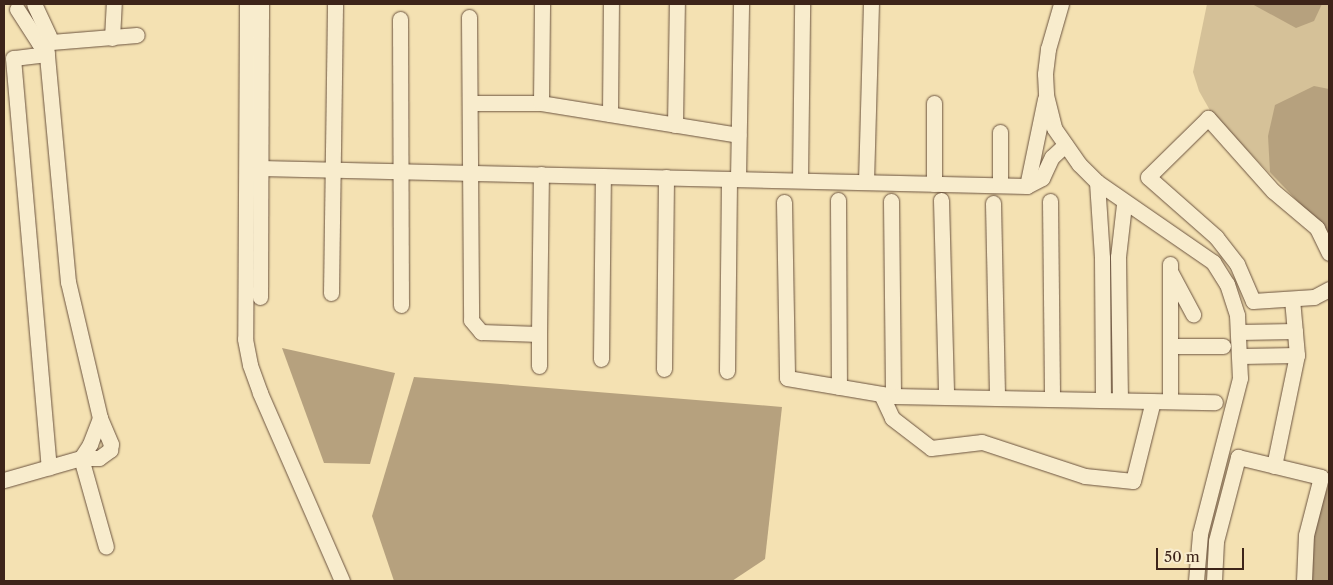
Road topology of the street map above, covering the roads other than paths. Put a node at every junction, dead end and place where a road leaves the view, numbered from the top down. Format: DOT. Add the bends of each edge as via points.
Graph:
graph roads {
  1 [pos="34,4"];
  2 [pos="114,4"];
  3 [pos="247,4"];
  4 [pos="262,4"];
  5 [pos="542,4"];
  6 [pos="611,4"];
  7 [pos="677,4"];
  8 [pos="741,4"];
  9 [pos="802,4"];
  10 [pos="871,4"];
  11 [pos="1061,4"];
  12 [pos="335,5"];
  13 [pos="15,10"];
  14 [pos="469,17"];
  15 [pos="400,19"];
  16 [pos="137,35"];
  17 [pos="112,38"];
  18 [pos="46,49"];
  19 [pos="1046,95"];
  20 [pos="472,103"];
  21 [pos="541,103"];
  22 [pos="934,103"];
  23 [pos="610,114"];
  24 [pos="675,124"];
  25 [pos="1000,132"];
  26 [pos="738,135"];
  27 [pos="1065,145"];
  28 [pos="260,168"];
  29 [pos="332,170"];
  30 [pos="401,171"];
  31 [pos="472,173"];
  32 [pos="541,174"];
  33 [pos="603,176"];
  34 [pos="666,177"];
  35 [pos="733,179"];
  36 [pos="800,180"];
  37 [pos="866,182"];
  38 [pos="1097,182"];
  39 [pos="934,184"];
  40 [pos="1000,185"];
  41 [pos="1027,186"];
  42 [pos="838,200"];
  43 [pos="941,200"];
  44 [pos="891,201"];
  45 [pos="1050,201"];
  46 [pos="784,202"];
  47 [pos="993,203"];
  48 [pos="1124,204"];
  49 [pos="1329,253"];
  50 [pos="1329,289"];
  51 [pos="331,293"];
  52 [pos="260,297"];
  53 [pos="1292,298"];
  54 [pos="401,305"];
  55 [pos="1193,314"];
  56 [pos="1295,330"];
  57 [pos="1239,332"];
  58 [pos="539,334"];
  59 [pos="1170,346"];
  60 [pos="1223,346"];
  61 [pos="1297,355"];
  62 [pos="1241,356"];
  63 [pos="601,359"];
  64 [pos="539,366"];
  65 [pos="664,369"];
  66 [pos="727,371"];
  67 [pos="839,387"];
  68 [pos="887,395"];
  69 [pos="946,397"];
  70 [pos="997,398"];
  71 [pos="1052,399"];
  72 [pos="1103,400"];
  73 [pos="1120,400"];
  74 [pos="1153,401"];
  75 [pos="1170,401"];
  76 [pos="1215,402"];
  77 [pos="81,458"];
  78 [pos="1274,466"];
  79 [pos="48,467"];
  80 [pos="4,480"];
  81 [pos="106,547"];
  82 [pos="342,581"];
  83 [pos="1196,581"];
  84 [pos="1214,581"];
  85 [pos="1304,581"];
  1 -- 18 [label="street" via="48,28"];
  2 -- 17 [label="street"];
  3 -- 82 [label="street" via="245,339 260,393"];
  4 -- 28 [label="street"];
  5 -- 21 [label="street"];
  6 -- 23 [label="street"];
  7 -- 24 [label="street"];
  8 -- 26 [label="street"];
  9 -- 36 [label="street"];
  10 -- 37 [label="street"];
  11 -- 19 [label="street" via="1048,49"];
  12 -- 29 [label="street"];
  13 -- 18 [label="street" via="32,37"];
  14 -- 20 [label="street"];
  15 -- 30 [label="street"];
  16 -- 17 [label="street"];
  17 -- 18 [label="street"];
  18 -- 77 [label="street" via="68,282 100,418"];
  18 -- 79 [label="street" via="13,58"];
  19 -- 27 [label="street" via="1054,128"];
  19 -- 41 [label="street"];
  20 -- 21 [label="street"];
  20 -- 31 [label="street"];
  21 -- 23 [label="street"];
  22 -- 39 [label="street"];
  23 -- 24 [label="street"];
  24 -- 26 [label="street"];
  25 -- 40 [label="street"];
  26 -- 35 [label="street"];
  27 -- 38 [label="street"];
  27 -- 41 [label="street" via="1052,157 1042,178"];
  28 -- 29 [label="street"];
  28 -- 52 [label="street"];
  29 -- 30 [label="street"];
  29 -- 51 [label="street"];
  30 -- 31 [label="street"];
  30 -- 54 [label="street"];
  31 -- 32 [label="street"];
  31 -- 58 [label="street" via="471,320 480,332"];
  32 -- 33 [label="street"];
  32 -- 58 [label="street"];
  33 -- 34 [label="street"];
  33 -- 63 [label="street"];
  34 -- 35 [label="street"];
  34 -- 65 [label="street"];
  35 -- 36 [label="street"];
  35 -- 66 [label="street"];
  36 -- 37 [label="street"];
  37 -- 39 [label="street"];
  38 -- 48 [label="street"];
  38 -- 72 [label="street" via="1102,258"];
  39 -- 40 [label="street"];
  40 -- 41 [label="street"];
  42 -- 67 [label="street"];
  43 -- 69 [label="street"];
  44 -- 68 [label="street"];
  45 -- 71 [label="street"];
  46 -- 67 [label="street" via="787,378"];
  47 -- 70 [label="street"];
  48 -- 57 [label="street" via="1156,221 1213,262 1227,284 1238,315"];
  48 -- 73 [label="street" via="1118,257"];
  49 -- 53 [label="street" via="1317,228 1273,191 1208,118 1148,177 1216,236 1237,264 1253,302"];
  50 -- 53 [label="street" via="1314,297"];
  53 -- 56 [label="street"];
  55 -- 59 [label="street" via="1170,268"];
  56 -- 57 [label="street"];
  56 -- 61 [label="street"];
  57 -- 62 [label="street"];
  58 -- 64 [label="street"];
  59 -- 60 [label="street"];
  59 -- 75 [label="street"];
  61 -- 62 [label="street"];
  61 -- 78 [label="street"];
  62 -- 83 [label="street" via="1236,402 1200,534"];
  67 -- 68 [label="street"];
  68 -- 69 [label="street"];
  68 -- 74 [label="street" via="892,418 931,448 982,442 1085,476 1133,481"];
  69 -- 70 [label="street"];
  70 -- 71 [label="street"];
  71 -- 72 [label="street"];
  72 -- 73 [label="street"];
  73 -- 74 [label="street"];
  74 -- 75 [label="street"];
  75 -- 76 [label="street"];
  77 -- 79 [label="street"];
  77 -- 81 [label="street"];
  78 -- 84 [label="street" via="1238,457 1216,541"];
  78 -- 85 [label="street" via="1321,477 1306,535"];
  79 -- 80 [label="street"];
}
